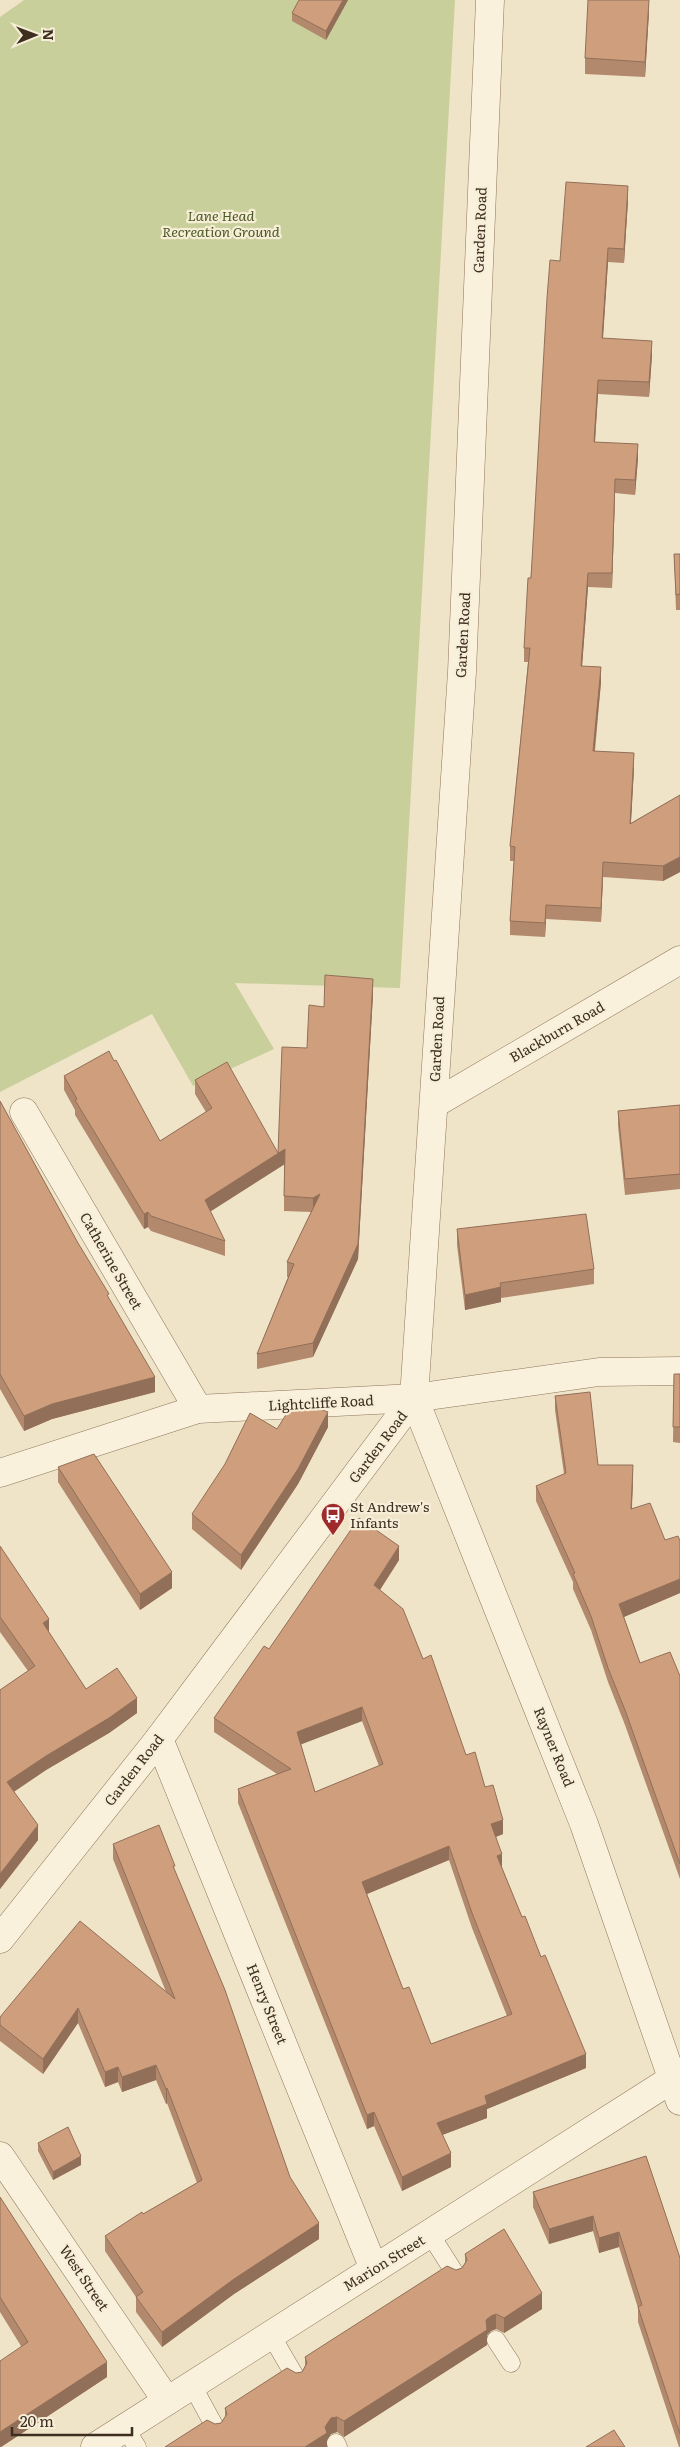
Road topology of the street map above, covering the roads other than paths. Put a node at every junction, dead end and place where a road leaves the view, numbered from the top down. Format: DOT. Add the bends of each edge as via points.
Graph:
graph roads {
  1 [pos="490,0"];
  2 [pos="680,960"];
  3 [pos="434,1104"];
  4 [pos="24,1112"];
  5 [pos="680,1371"];
  6 [pos="414,1398"];
  7 [pos="198,1409"];
  8 [pos="3,1466"];
  9 [pos="159,1739"];
  10 [pos="2,1931"];
  11 [pos="677,2085"];
  12 [pos="0,2156"];
  13 [pos="430,2234"];
  14 [pos="374,2269"];
  15 [pos="456,2276"];
  16 [pos="271,2335"];
  17 [pos="496,2340"];
  18 [pos="511,2363"];
  19 [pos="296,2378"];
  20 [pos="192,2386"];
  21 [pos="167,2401"];
  22 [pos="216,2429"];
  23 [pos="131,2438"];
  24 [pos="95,2447"];
  1 -- 3 [label="street, Garden Road" via="462,672"];
  2 -- 3 [label="street, Blackburn Road"];
  3 -- 6 [label="street, Garden Road"];
  4 -- 7 [label="street, Catherine Street"];
  5 -- 6 [label="street, Lightcliffe Road" via="599,1372"];
  6 -- 7 [label="street, Lightcliffe Road"];
  6 -- 9 [label="street, Garden Road"];
  6 -- 11 [label="street, Rayner Road" via="584,1824"];
  7 -- 8 [label="street, Lightcliffe Road"];
  9 -- 10 [label="street, Garden Road"];
  9 -- 14 [label="street, Henry Street"];
  11 -- 13 [label="street, Marion Street"];
  12 -- 21 [label="street, West Street"];
  13 -- 14 [label="street, Marion Street"];
  13 -- 15 [label="lane"];
  14 -- 16 [label="street, Marion Street"];
  16 -- 19 [label="lane"];
  16 -- 20 [label="street, Marion Street"];
  17 -- 18 [label="lane"];
  20 -- 21 [label="street, Marion Street"];
  20 -- 22 [label="lane"];
  21 -- 23 [label="street, Marion Street"];
  23 -- 24 [label="street, Marion Street"];
}
